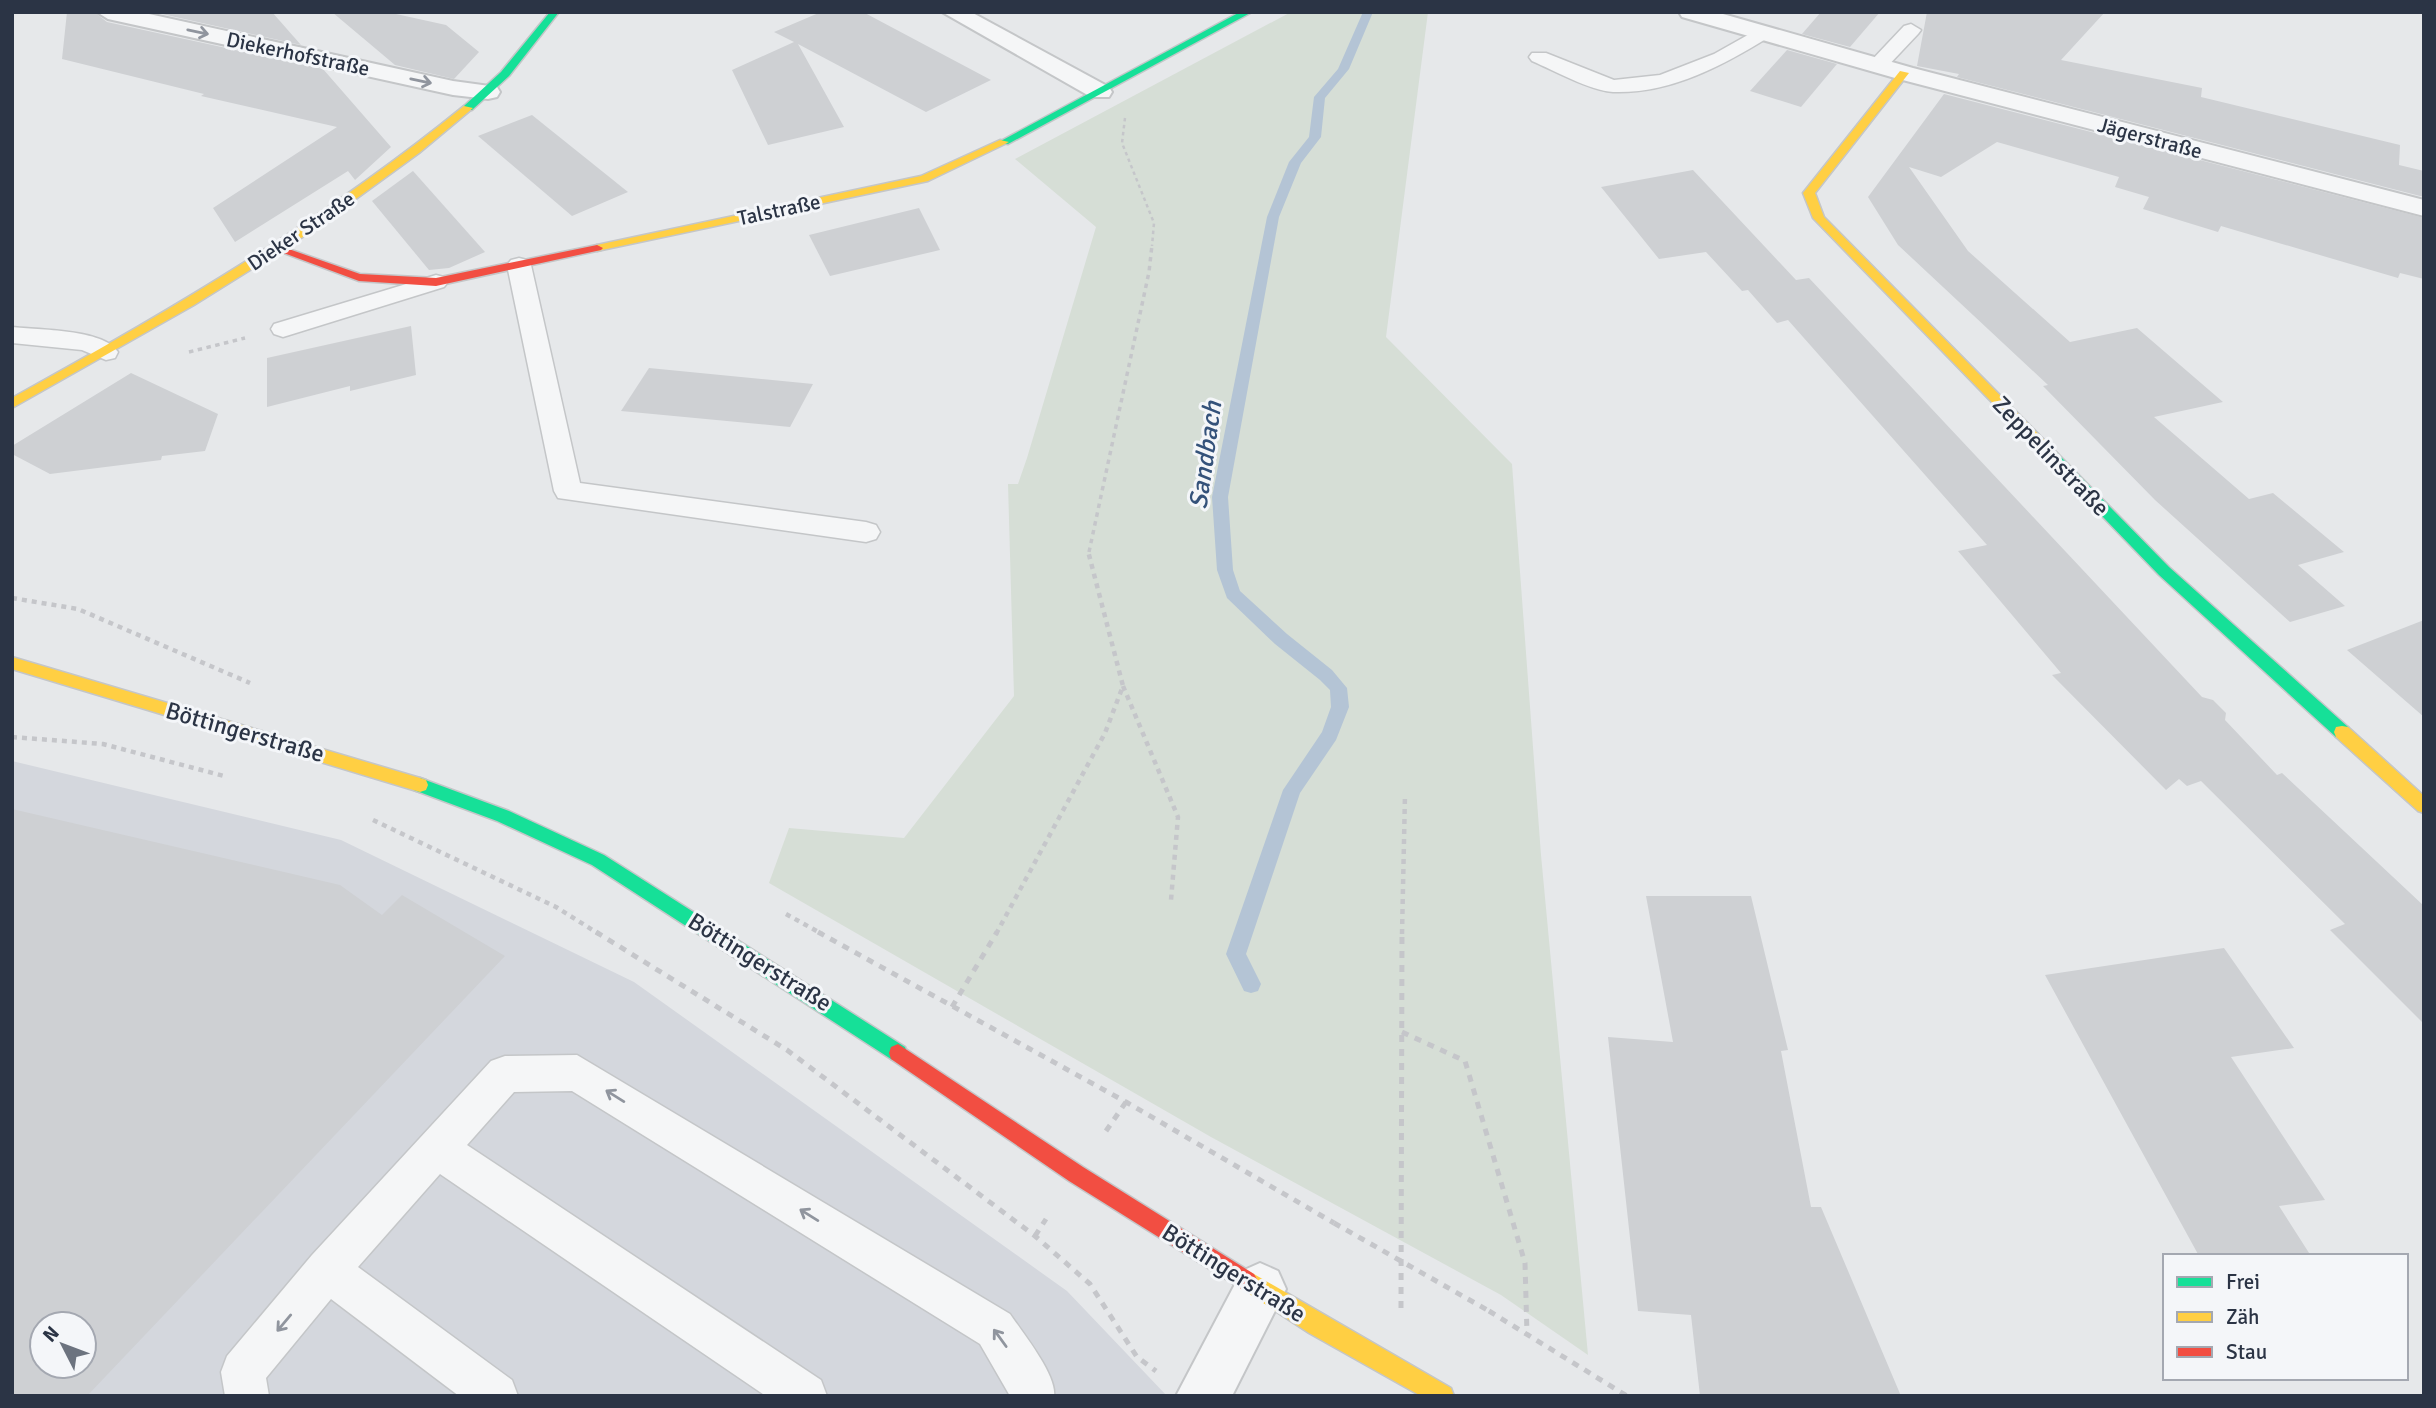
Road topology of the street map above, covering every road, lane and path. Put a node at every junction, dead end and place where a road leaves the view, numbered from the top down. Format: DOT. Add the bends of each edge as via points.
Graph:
graph roads {
  1 [pos="108,12"];
  2 [pos="555,12"];
  3 [pos="953,12"];
  4 [pos="1248,12"];
  5 [pos="1690,12"];
  6 [pos="1911,30"];
  7 [pos="1762,33"];
  8 [pos="1539,57"];
  9 [pos="1877,66"];
  10 [pos="1904,74"];
  11 [pos="488,92"];
  12 [pos="1100,92"];
  13 [pos="2424,208"];
  14 [pos="279,249"];
  15 [pos="519,265"];
  16 [pos="436,282"];
  17 [pos="283,329"];
  18 [pos="12,335"];
  19 [pos="106,352"];
  20 [pos="181,354"];
  21 [pos="12,404"];
  22 [pos="866,532"];
  23 [pos="12,663"];
  24 [pos="1123,686"];
  25 [pos="12,737"];
  26 [pos="236,780"];
  27 [pos="1405,794"];
  28 [pos="2424,806"];
  29 [pos="369,818"];
  30 [pos="1171,900"];
  31 [pos="1402,1032"];
  32 [pos="437,1148"];
  33 [pos="327,1270"];
  34 [pos="1259,1289"];
  35 [pos="1527,1334"];
  36 [pos="1402,1370"];
  37 [pos="1181,1384"];
  38 [pos="237,1388"];
  39 [pos="496,1396"];
  40 [pos="806,1396"];
  41 [pos="1032,1396"];
  42 [pos="1443,1396"];
  43 [pos="1627,1396"];
  1 -- 11 [label="street, Diekerhofstraße, one-way"];
  2 -- 11 [label="street, Dieker Straße"];
  3 -- 12 [label="street"];
  4 -- 12 [label="street, Talstraße"];
  5 -- 7 [label="street, Jägerstraße"];
  6 -- 9 [label="lane"];
  7 -- 8 [label="lane" via="1721,58 1650,82 1612,86"];
  7 -- 9 [label="street, Jägerstraße"];
  9 -- 10 [label="street, Jägerstraße"];
  10 -- 13 [label="street, Jägerstraße"];
  10 -- 28 [label="street, Zeppelinstraße" via="1810,193 1819,218 2164,570"];
  11 -- 14 [label="street, Dieker Straße"];
  12 -- 15 [label="street, Talstraße" via="975,158 924,179"];
  12 -- 24 [label="path" via="1127,105 1122,143 1154,223 1149,272 1088,549"];
  14 -- 16 [label="street, Talstraße" via="359,277"];
  14 -- 19 [label="street, Dieker Straße"];
  15 -- 16 [label="street, Talstraße"];
  15 -- 22 [label="lane" via="568,491"];
  16 -- 17 [label="lane"];
  17 -- 20 [label="path"];
  18 -- 19 [label="lane" via="88,343"];
  19 -- 21 [label="street, Dieker Straße"];
  23 -- 34 [label="street, Böttingerstraße" via="397,776 503,816 598,860"];
  24 -- 30 [label="path" via="1178,817"];
  24 -- 35 [label="path, bridge" via="1105,733 1008,914 951,1007 1126,1102"];
  25 -- 26 [label="path" via="103,744"];
  27 -- 31 [label="path"];
  29 -- 37 [label="path" via="556,907 788,1050 1035,1236 1090,1284 1137,1357"];
  31 -- 35 [label="path" via="1465,1061 1525,1264"];
  31 -- 36 [label="path"];
  32 -- 33 [label="lane"];
  32 -- 40 [label="lane"];
  41 -- 32 [label="lane, one-way" via="1033,1389 995,1329 577,1073 506,1074"];
  33 -- 38 [label="lane, one-way"];
  33 -- 39 [label="lane"];
  34 -- 36 [label="street, Böttingerstraße"];
  34 -- 37 [label="street"];
  35 -- 43 [label="path"];
  36 -- 42 [label="street, Böttingerstraße"];
}
